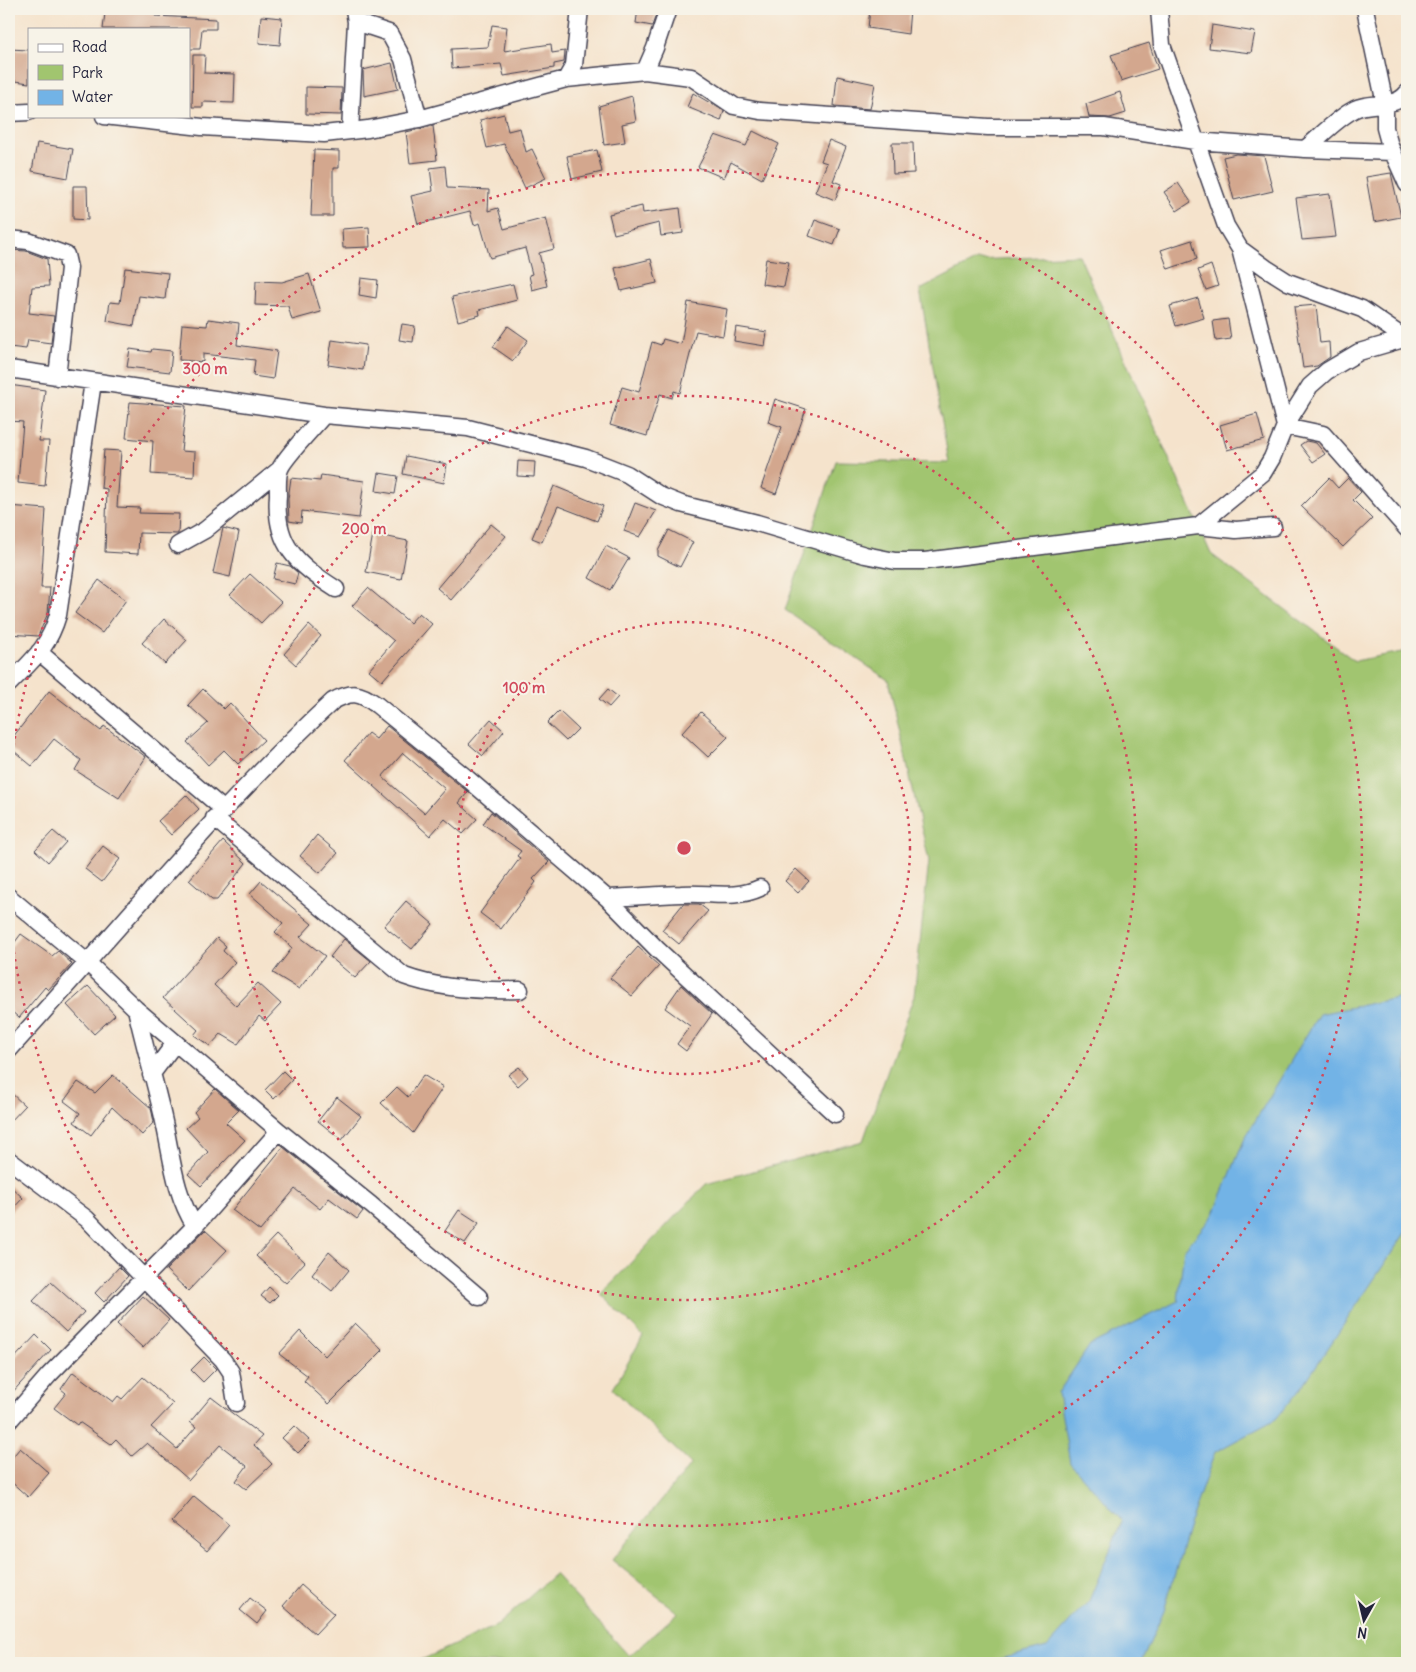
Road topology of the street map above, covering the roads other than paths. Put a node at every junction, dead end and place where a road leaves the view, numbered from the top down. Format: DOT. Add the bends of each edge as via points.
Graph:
graph roads {
  1 [pos="580,9"];
  2 [pos="668,9"];
  3 [pos="1159,9"];
  4 [pos="1365,9"];
  5 [pos="355,15"];
  6 [pos="645,72"];
  7 [pos="566,79"];
  8 [pos="1407,93"];
  9 [pos="1385,104"];
  10 [pos="28,112"];
  11 [pos="9,113"];
  12 [pos="122,118"];
  13 [pos="419,119"];
  14 [pos="350,131"];
  15 [pos="1195,141"];
  16 [pos="1305,149"];
  17 [pos="1393,152"];
  18 [pos="1407,184"];
  19 [pos="9,239"];
  20 [pos="1240,249"];
  21 [pos="1407,340"];
  22 [pos="9,369"];
  23 [pos="57,377"];
  24 [pos="93,382"];
  25 [pos="324,415"];
  26 [pos="1285,426"];
  27 [pos="280,469"];
  28 [pos="1198,526"];
  29 [pos="1273,527"];
  30 [pos="1407,529"];
  31 [pos="178,545"];
  32 [pos="336,589"];
  33 [pos="39,652"];
  34 [pos="9,684"];
  35 [pos="218,814"];
  36 [pos="760,888"];
  37 [pos="9,897"];
  38 [pos="608,898"];
  39 [pos="88,963"];
  40 [pos="520,990"];
  41 [pos="136,1009"];
  42 [pos="175,1043"];
  43 [pos="9,1050"];
  44 [pos="152,1075"];
  45 [pos="835,1114"];
  46 [pos="279,1131"];
  47 [pos="9,1160"];
  48 [pos="195,1226"];
  49 [pos="144,1276"];
  50 [pos="479,1297"];
  51 [pos="236,1403"];
  52 [pos="9,1421"];
  1 -- 7 [label="street" via="574,65"];
  2 -- 6 [label="street"];
  3 -- 15 [label="street" via="1162,45"];
  4 -- 9 [label="street"];
  5 -- 13 [label="street" via="388,33 402,59"];
  5 -- 14 [label="street"];
  6 -- 7 [label="street"];
  6 -- 15 [label="street" via="691,77 734,106 760,111 988,127 1104,127"];
  7 -- 13 [label="street"];
  8 -- 9 [label="street" via="1403,98"];
  9 -- 16 [label="street" via="1356,108"];
  9 -- 17 [label="street" via="1385,128"];
  10 -- 11 [label="street"];
  12 -- 14 [label="street" via="305,133"];
  13 -- 14 [label="street"];
  15 -- 16 [label="street"];
  15 -- 20 [label="street" via="1226,226"];
  16 -- 17 [label="street"];
  17 -- 18 [label="street"];
  19 -- 23 [label="street" via="28,241 66,255 69,268"];
  20 -- 21 [label="street" via="1288,282 1362,309"];
  20 -- 26 [label="street"];
  21 -- 26 [label="street" via="1359,352 1327,371 1310,386"];
  22 -- 23 [label="street"];
  23 -- 24 [label="street"];
  24 -- 25 [label="street"];
  24 -- 33 [label="street" via="58,615 52,636"];
  25 -- 27 [label="street"];
  25 -- 28 [label="street" via="468,428 544,447 586,458 627,474 661,496 681,504 896,561 925,561"];
  26 -- 28 [label="street" via="1263,473"];
  26 -- 30 [label="street" via="1323,434"];
  27 -- 31 [label="street" via="205,530"];
  27 -- 32 [label="street" via="279,531 289,551 307,571"];
  28 -- 29 [label="street" via="1236,530"];
  33 -- 34 [label="street"];
  33 -- 35 [label="street"];
  35 -- 38 [label="street" via="333,701 347,694 358,694 377,704 453,766"];
  35 -- 39 [label="street"];
  35 -- 40 [label="street" via="404,976 435,984"];
  36 -- 38 [label="street" via="728,896 683,893"];
  37 -- 39 [label="street"];
  38 -- 45 [label="street" via="657,949"];
  39 -- 41 [label="street"];
  39 -- 43 [label="street"];
  41 -- 42 [label="street"];
  41 -- 44 [label="street"];
  42 -- 44 [label="street"];
  42 -- 46 [label="street"];
  44 -- 48 [label="street" via="168,1138 176,1188"];
  46 -- 48 [label="street"];
  46 -- 50 [label="street"];
  47 -- 49 [label="street" via="87,1219"];
  48 -- 49 [label="street"];
  49 -- 51 [label="street" via="223,1360 231,1372"];
  49 -- 52 [label="street"];
}
